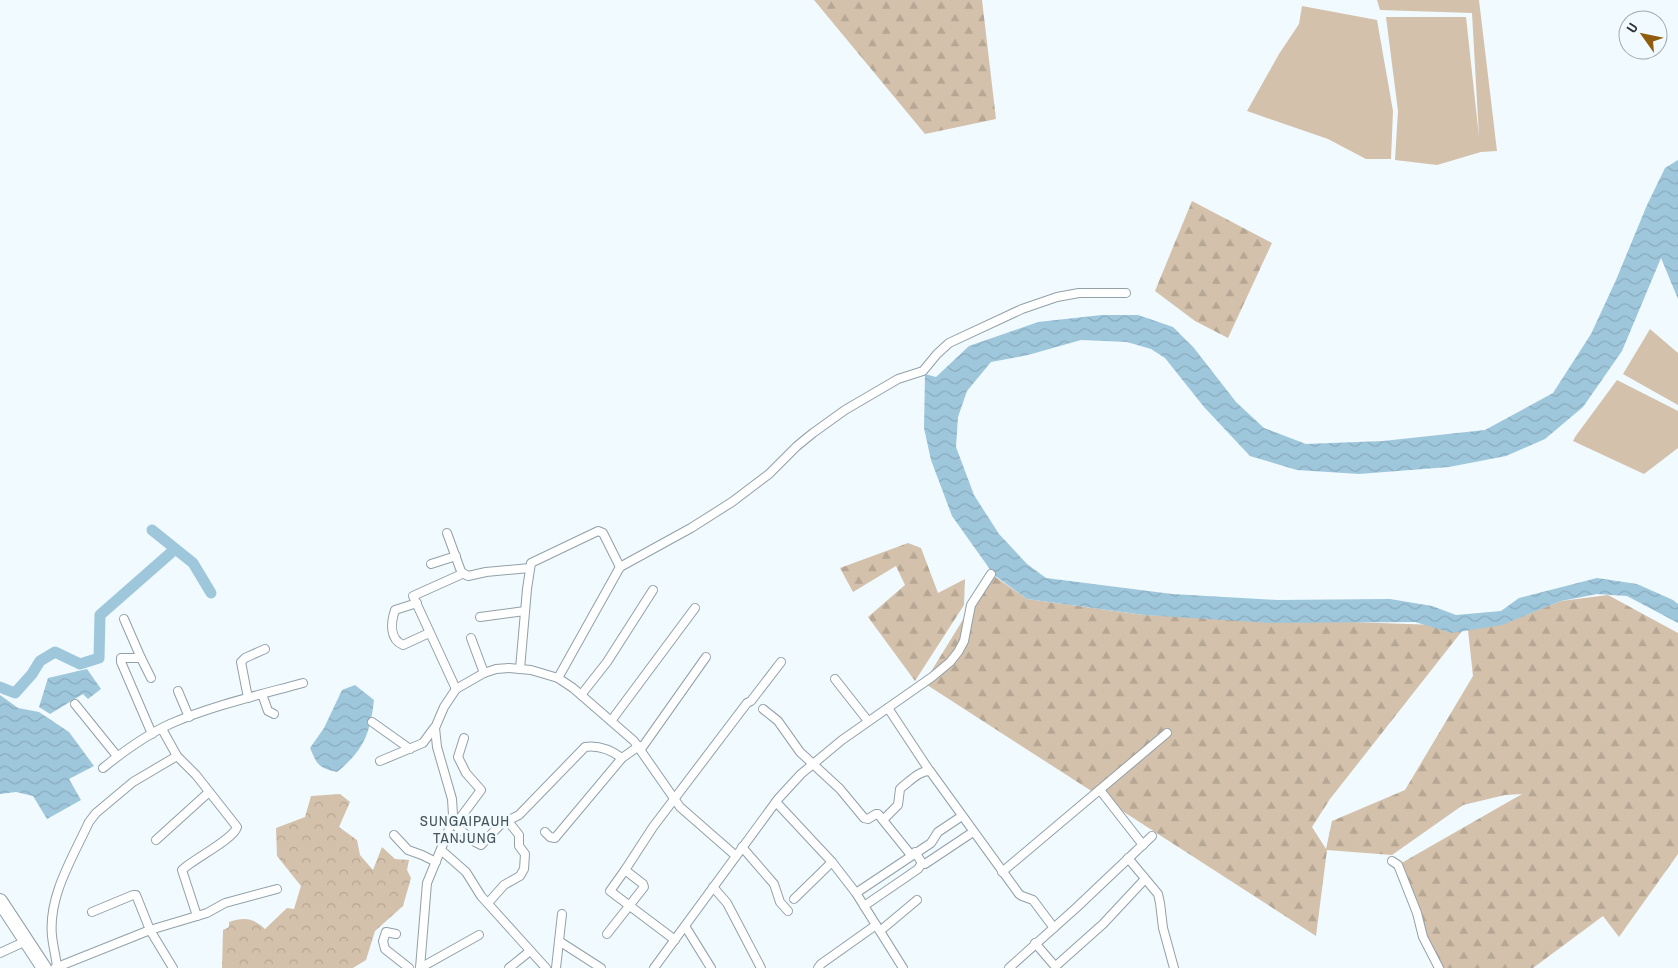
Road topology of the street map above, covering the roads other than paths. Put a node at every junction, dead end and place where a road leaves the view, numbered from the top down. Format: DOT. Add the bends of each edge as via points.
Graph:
graph roads {
  1 [pos="1126,293"];
  2 [pos="447,533"];
  3 [pos="456,556"];
  4 [pos="431,564"];
  5 [pos="620,567"];
  6 [pos="530,568"];
  7 [pos="463,573"];
  8 [pos="991,574"];
  9 [pos="653,590"];
  10 [pos="416,603"];
  11 [pos="695,608"];
  12 [pos="526,611"];
  13 [pos="480,617"];
  14 [pos="124,619"];
  15 [pos="429,633"];
  16 [pos="470,638"];
  17 [pos="264,649"];
  18 [pos="706,657"];
  19 [pos="141,658"];
  20 [pos="781,662"];
  21 [pos="520,669"];
  22 [pos="484,673"];
  23 [pos="152,678"];
  24 [pos="558,678"];
  25 [pos="835,678"];
  26 [pos="303,683"];
  27 [pos="456,688"];
  28 [pos="178,691"];
  29 [pos="262,694"];
  30 [pos="581,695"];
  31 [pos="248,698"];
  32 [pos="75,704"];
  33 [pos="888,708"];
  34 [pos="763,709"];
  35 [pos="274,714"];
  36 [pos="189,717"];
  37 [pos="611,721"];
  38 [pos="868,721"];
  39 [pos="372,722"];
  40 [pos="435,728"];
  41 [pos="162,729"];
  42 [pos="1168,733"];
  43 [pos="152,734"];
  44 [pos="464,738"];
  45 [pos="640,748"];
  46 [pos="410,749"];
  47 [pos="117,756"];
  48 [pos="177,756"];
  49 [pos="622,758"];
  50 [pos="380,762"];
  51 [pos="814,764"];
  52 [pos="103,768"];
  53 [pos="928,770"];
  54 [pos="1100,790"];
  55 [pos="209,792"];
  56 [pos="674,798"];
  57 [pos="776,802"];
  58 [pos="962,816"];
  59 [pos="882,820"];
  60 [pos="508,821"];
  61 [pos="453,824"];
  62 [pos="545,832"];
  63 [pos="973,832"];
  64 [pos="394,835"];
  65 [pos="1152,836"];
  66 [pos="156,840"];
  67 [pos="1143,845"];
  68 [pos="742,848"];
  69 [pos="441,850"];
  70 [pos="913,854"];
  71 [pos="736,856"];
  72 [pos="1128,858"];
  73 [pos="1392,861"];
  74 [pos="436,862"];
  75 [pos="832,862"];
  76 [pos="922,864"];
  77 [pos="625,870"];
  78 [pos="1002,872"];
  79 [pos="1146,879"];
  80 [pos="713,887"];
  81 [pos="277,889"];
  82 [pos="856,893"];
  83 [pos="794,899"];
  84 [pos="918,900"];
  85 [pos="0,901"];
  86 [pos="488,903"];
  87 [pos="630,905"];
  88 [pos="864,906"];
  89 [pos="788,911"];
  90 [pos="92,912"];
  91 [pos="562,914"];
  92 [pos="197,916"];
  93 [pos="686,926"];
  94 [pos="878,928"];
  95 [pos="1054,928"];
  96 [pos="150,930"];
  97 [pos="396,934"];
  98 [pos="607,934"];
  99 [pos="479,935"];
  100 [pos="559,940"];
  101 [pos="675,940"];
  102 [pos="26,941"];
  103 [pos="1035,943"];
  104 [pos="530,951"];
  105 [pos="0,953"];
  106 [pos="1053,967"];
  107 [pos="52,968"];
  108 [pos="173,968"];
  109 [pos="409,968"];
  110 [pos="420,968"];
  111 [pos="509,968"];
  112 [pos="546,968"];
  113 [pos="556,968"];
  114 [pos="600,968"];
  115 [pos="654,968"];
  116 [pos="711,968"];
  117 [pos="761,968"];
  118 [pos="818,968"];
  119 [pos="903,968"];
  120 [pos="1008,968"];
  121 [pos="1174,968"];
  122 [pos="1439,968"];
  1 -- 5 [label="street" via="1079,293 1057,297 949,344 923,371 898,379 872,393 812,433 769,474 732,502"];
  2 -- 3 [label="street"];
  3 -- 4 [label="street"];
  3 -- 7 [label="street"];
  5 -- 6 [label="street" via="603,533 598,530 531,563"];
  5 -- 24 [label="street"];
  6 -- 7 [label="street" via="468,576"];
  6 -- 12 [label="street"];
  7 -- 10 [label="street" via="413,596"];
  8 -- 33 [label="street" via="971,605 966,633 958,652 943,668"];
  9 -- 30 [label="street" via="607,662"];
  10 -- 15 [label="street"];
  10 -- 15 [label="street" via="395,610 393,638 403,645"];
  11 -- 37 [label="street"];
  12 -- 13 [label="street"];
  12 -- 21 [label="street"];
  14 -- 19 [label="street"];
  15 -- 27 [label="street"];
  16 -- 22 [label="street"];
  17 -- 31 [label="street" via="241,662"];
  18 -- 45 [label="street"];
  19 -- 23 [label="street"];
  19 -- 43 [label="street" via="123,657 121,662"];
  20 -- 56 [label="street"];
  21 -- 22 [label="street"];
  21 -- 24 [label="street"];
  22 -- 27 [label="street"];
  24 -- 30 [label="street"];
  25 -- 38 [label="street"];
  26 -- 29 [label="street"];
  27 -- 40 [label="street"];
  28 -- 36 [label="street"];
  29 -- 31 [label="street"];
  29 -- 35 [label="street" via="266,708"];
  30 -- 37 [label="street"];
  31 -- 36 [label="street"];
  32 -- 47 [label="street"];
  33 -- 38 [label="street"];
  33 -- 53 [label="street"];
  34 -- 51 [label="street" via="774,717 800,752"];
  36 -- 41 [label="street"];
  37 -- 45 [label="street"];
  38 -- 51 [label="street"];
  39 -- 46 [label="street"];
  40 -- 46 [label="street" via="423,743"];
  40 -- 61 [label="street" via="436,748 453,806"];
  41 -- 43 [label="street"];
  41 -- 48 [label="street"];
  42 -- 54 [label="street"];
  43 -- 47 [label="street"];
  44 -- 61 [label="street" via="458,757 466,773 481,790"];
  45 -- 49 [label="street"];
  45 -- 56 [label="street"];
  46 -- 50 [label="street"];
  47 -- 52 [label="street"];
  48 -- 55 [label="street"];
  48 -- 107 [label="street" via="133,782 89,822 59,888 52,914"];
  49 -- 60 [label="street" via="611,750 585,747 519,815"];
  49 -- 62 [label="street" via="554,838"];
  51 -- 57 [label="street"];
  51 -- 59 [label="street" via="864,818 877,814"];
  53 -- 58 [label="street"];
  53 -- 59 [label="street" via="902,787 898,805"];
  54 -- 67 [label="street"];
  54 -- 78 [label="street"];
  55 -- 66 [label="street"];
  55 -- 92 [label="street" via="237,829 182,870"];
  56 -- 71 [label="street"];
  56 -- 77 [label="street"];
  57 -- 68 [label="street"];
  57 -- 75 [label="street"];
  58 -- 63 [label="street"];
  58 -- 70 [label="street"];
  59 -- 70 [label="street"];
  60 -- 61 [label="street" via="481,844"];
  60 -- 86 [label="street" via="519,835 519,846 525,854 524,868 520,876 504,885"];
  61 -- 69 [label="street"];
  63 -- 76 [label="street"];
  63 -- 78 [label="street"];
  64 -- 74 [label="street" via="408,850"];
  65 -- 67 [label="street"];
  67 -- 72 [label="street"];
  68 -- 71 [label="street"];
  68 -- 89 [label="street" via="774,884 780,902"];
  69 -- 74 [label="street"];
  69 -- 86 [label="street" via="466,872"];
  70 -- 76 [label="street"];
  70 -- 82 [label="street"];
  71 -- 80 [label="street"];
  72 -- 79 [label="street"];
  72 -- 95 [label="street"];
  73 -- 122 [label="street" via="1398,865 1423,937"];
  74 -- 110 [label="street" via="428,883"];
  75 -- 82 [label="street"];
  75 -- 83 [label="street"];
  76 -- 88 [label="street"];
  77 -- 87 [label="street" via="644,886"];
  77 -- 87 [label="street" via="610,891"];
  78 -- 95 [label="street" via="1021,895 1033,900"];
  79 -- 106 [label="street" via="1103,924"];
  79 -- 121 [label="street" via="1159,898"];
  80 -- 93 [label="street"];
  80 -- 117 [label="street" via="727,904"];
  81 -- 92 [label="street" via="227,902"];
  82 -- 88 [label="street"];
  84 -- 94 [label="street"];
  85 -- 102 [label="highway"];
  86 -- 104 [label="street"];
  87 -- 98 [label="street"];
  87 -- 101 [label="street"];
  88 -- 94 [label="street"];
  90 -- 96 [label="street" via="135,894"];
  91 -- 100 [label="street"];
  92 -- 96 [label="street"];
  93 -- 101 [label="street"];
  93 -- 116 [label="street"];
  94 -- 118 [label="street"];
  94 -- 119 [label="street"];
  95 -- 103 [label="street"];
  96 -- 107 [label="street"];
  96 -- 108 [label="street"];
  97 -- 109 [label="street" via="386,932 385,950"];
  99 -- 110 [label="street"];
  100 -- 113 [label="street"];
  100 -- 114 [label="street"];
  101 -- 115 [label="street"];
  102 -- 105 [label="street"];
  102 -- 107 [label="highway"];
  103 -- 106 [label="street"];
  103 -- 120 [label="street"];
  104 -- 111 [label="street"];
  104 -- 112 [label="street"];
}
